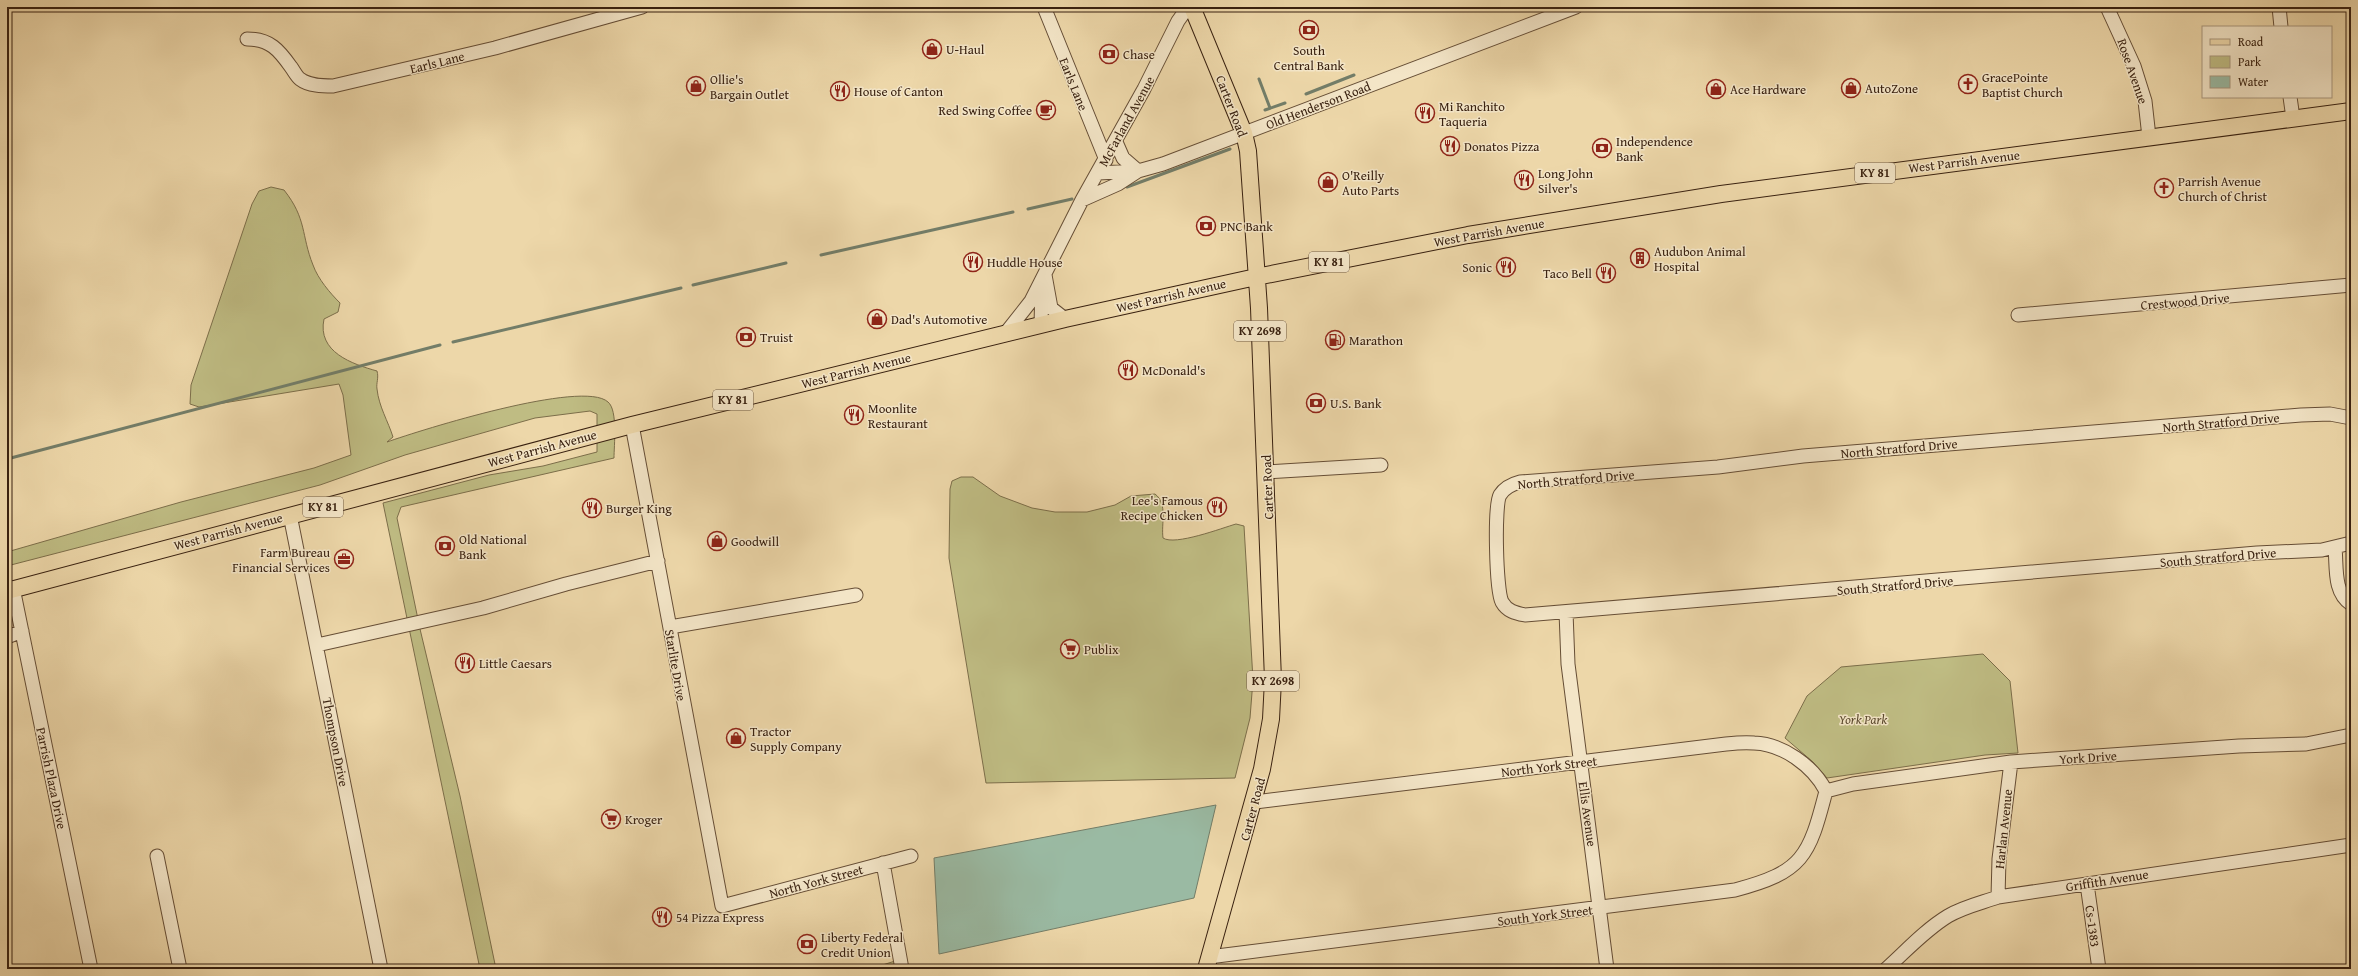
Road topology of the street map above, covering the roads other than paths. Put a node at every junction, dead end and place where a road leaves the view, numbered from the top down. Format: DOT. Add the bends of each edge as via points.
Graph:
graph roads {
  1 [pos="642,7"];
  2 [pos="1044,7"];
  3 [pos="1188,7"];
  4 [pos="1192,7"];
  5 [pos="1576,7"];
  6 [pos="2107,7"];
  7 [pos="2279,7"];
  8 [pos="2281,26"];
  9 [pos="247,39"];
  10 [pos="2290,98"];
  11 [pos="2351,111"];
  12 [pos="2293,118"];
  13 [pos="1244,133"];
  14 [pos="2149,137"];
  15 [pos="1116,142"];
  16 [pos="1106,160"];
  17 [pos="1138,171"];
  18 [pos="1098,173"];
  19 [pos="1082,200"];
  20 [pos="1045,275"];
  21 [pos="1256,277"];
  22 [pos="2351,285"];
  23 [pos="2018,315"];
  24 [pos="1065,319"];
  25 [pos="1041,325"];
  26 [pos="1005,334"];
  27 [pos="2351,418"];
  28 [pos="632,425"];
  29 [pos="1381,465"];
  30 [pos="1266,472"];
  31 [pos="290,516"];
  32 [pos="1497,544"];
  33 [pos="2351,544"];
  34 [pos="2336,548"];
  35 [pos="658,561"];
  36 [pos="9,589"];
  37 [pos="856,595"];
  38 [pos="2351,604"];
  39 [pos="1566,612"];
  40 [pos="670,627"];
  41 [pos="22,631"];
  42 [pos="7,637"];
  43 [pos="317,646"];
  44 [pos="2351,736"];
  45 [pos="1580,762"];
  46 [pos="2011,762"];
  47 [pos="1826,791"];
  48 [pos="1255,802"];
  49 [pos="2351,845"];
  50 [pos="157,856"];
  51 [pos="910,856"];
  52 [pos="883,863"];
  53 [pos="2087,884"];
  54 [pos="1998,897"];
  55 [pos="722,906"];
  56 [pos="1599,909"];
  57 [pos="1208,963"];
  58 [pos="91,969"];
  59 [pos="180,969"];
  60 [pos="381,969"];
  61 [pos="902,969"];
  62 [pos="1607,969"];
  63 [pos="1886,969"];
  64 [pos="2099,969"];
  1 -- 9 [label="street, Earls Lane" via="495,48 333,86 313,84 300,79 280,50 265,41"];
  2 -- 16 [label="street, Earls Lane"];
  3 -- 15 [label="street, McFarland Avenue" via="1178,21"];
  4 -- 13 [label="main road, Carter Road"];
  5 -- 13 [label="street, Old Henderson Road"];
  6 -- 14 [label="street, Rose Avenue" via="2134,66 2145,101"];
  7 -- 8 [label="street"];
  10 -- 12 [label="street"];
  11 -- 12 [label="main road, West Parrish Avenue / KY 81"];
  12 -- 14 [label="main road, West Parrish Avenue / KY 81"];
  13 -- 17 [label="street, Old Henderson Road"];
  13 -- 21 [label="main road, Carter Road" via="1248,151"];
  14 -- 21 [label="main road, West Parrish Avenue / KY 81" via="1639,206 1468,235"];
  15 -- 16 [label="street, McFarland Avenue"];
  15 -- 17 [label="street" via="1123,158"];
  16 -- 18 [label="street, McFarland Avenue"];
  17 -- 18 [label="street, Old Henderson Road"];
  17 -- 19 [label="street" via="1118,184"];
  18 -- 19 [label="street"];
  19 -- 20 [label="street"];
  20 -- 24 [label="street" via="1051,308"];
  20 -- 25 [label="street" via="1041,290"];
  20 -- 26 [label="street" via="1022,315"];
  21 -- 24 [label="main road, West Parrish Avenue / KY 81"];
  21 -- 30 [label="main road, Carter Road / KY 2698"];
  22 -- 23 [label="street, Crestwood Drive"];
  24 -- 25 [label="main road, West Parrish Avenue / KY 81"];
  25 -- 26 [label="main road, West Parrish Avenue / KY 81"];
  26 -- 28 [label="main road, West Parrish Avenue / KY 81"];
  27 -- 32 [label="street, North Stratford Drive" via="2330,414 2301,415 1520,482 1508,487 1499,496"];
  28 -- 31 [label="main road, West Parrish Avenue / KY 81"];
  28 -- 35 [label="street, Starlite Drive"];
  29 -- 30 [label="street"];
  30 -- 48 [label="main road, Carter Road / KY 2698" via="1273,680 1267,744"];
  31 -- 36 [label="main road, West Parrish Avenue / KY 81"];
  31 -- 43 [label="street, Thompson Drive"];
  32 -- 39 [label="street, South Stratford Drive" via="1499,593 1507,609 1525,615"];
  33 -- 34 [label="street, South Stratford Drive"];
  34 -- 38 [label="street" via="2340,591 2344,599"];
  34 -- 39 [label="street, South Stratford Drive"];
  35 -- 40 [label="street, Starlite Drive"];
  35 -- 43 [label="street" via="483,608"];
  36 -- 41 [label="street, Parrish Plaza Drive"];
  37 -- 40 [label="street"];
  39 -- 45 [label="street, Ellis Avenue" via="1568,664"];
  40 -- 55 [label="street, Starlite Drive"];
  41 -- 42 [label="street"];
  41 -- 58 [label="street, Parrish Plaza Drive"];
  43 -- 60 [label="street, Thompson Drive"];
  44 -- 46 [label="street, York Drive" via="2306,744 2239,746"];
  45 -- 47 [label="street, North York Street" via="1726,744 1755,743 1768,745 1792,755 1814,775"];
  45 -- 48 [label="street, North York Street"];
  45 -- 56 [label="street, Ellis Avenue"];
  46 -- 47 [label="street, York Drive" via="1852,784"];
  46 -- 54 [label="street, Harlan Avenue" via="1998,859"];
  47 -- 56 [label="street, South York Street" via="1816,831 1804,855 1768,882 1735,890"];
  48 -- 57 [label="main road, Carter Road / KY 2698"];
  49 -- 53 [label="street, Griffith Avenue"];
  50 -- 59 [label="street"];
  51 -- 52 [label="street, North York Street"];
  52 -- 55 [label="street, North York Street"];
  52 -- 61 [label="street"];
  53 -- 54 [label="street, Griffith Avenue"];
  53 -- 64 [label="street, Cs-1383"];
  54 -- 63 [label="street, Griffith Avenue" via="1948,916"];
  56 -- 57 [label="street, South York Street"];
  56 -- 62 [label="street, Ellis Avenue"];
}
